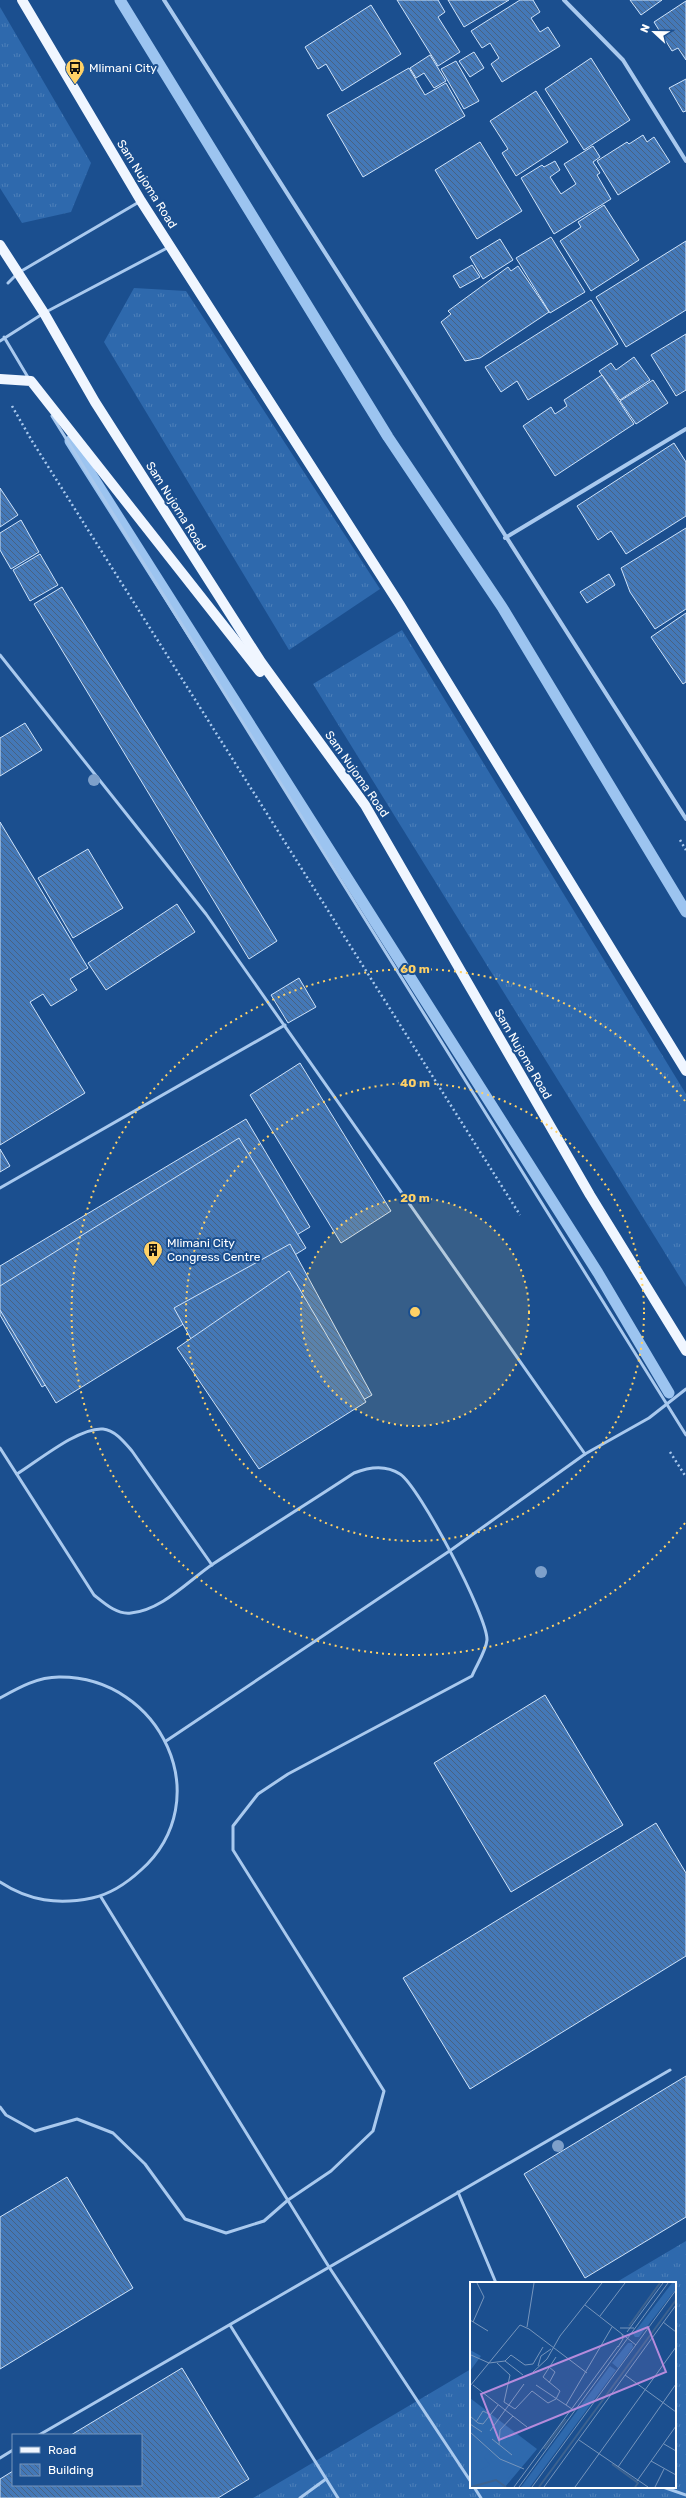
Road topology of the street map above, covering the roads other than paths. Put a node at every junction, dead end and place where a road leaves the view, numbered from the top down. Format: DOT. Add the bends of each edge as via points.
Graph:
graph roads {
  1 [pos="22,0"];
  2 [pos="164,0"];
  3 [pos="564,0"];
  4 [pos="686,161"];
  5 [pos="141,201"];
  6 [pos="0,245"];
  7 [pos="171,246"];
  8 [pos="18,273"];
  9 [pos="8,282"];
  10 [pos="44,313"];
  11 [pos="4,337"];
  12 [pos="0,340"];
  13 [pos="0,379"];
  14 [pos="31,381"];
  15 [pos="686,429"];
  16 [pos="505,538"];
  17 [pos="0,655"];
  18 [pos="365,805"];
  19 [pos="686,819"];
  20 [pos="285,1025"];
  21 [pos="686,1071"];
  22 [pos="0,1188"];
  23 [pos="686,1351"];
  24 [pos="686,1389"];
  25 [pos="666,1404"];
  26 [pos="686,1435"];
  27 [pos="0,1448"];
  28 [pos="585,1454"];
  29 [pos="17,1474"];
  30 [pos="451,1550"];
  31 [pos="212,1565"];
  32 [pos="0,1698"];
  33 [pos="166,1741"];
  34 [pos="0,1882"];
  35 [pos="101,1897"];
  36 [pos="670,2070"];
  37 [pos="0,2107"];
  38 [pos="458,2192"];
  39 [pos="288,2200"];
  40 [pos="329,2267"];
  41 [pos="496,2282"];
  42 [pos="230,2325"];
  43 [pos="41,2434"];
  44 [pos="12,2451"];
  45 [pos="0,2458"];
  46 [pos="326,2479"];
  47 [pos="470,2480"];
  48 [pos="475,2488"];
  49 [pos="666,2488"];
  50 [pos="686,2495"];
  51 [pos="300,2498"];
  52 [pos="338,2498"];
  53 [pos="481,2498"];
  1 -- 5 [label="main road, Sam Nujoma Road"];
  2 -- 16 [label="street"];
  3 -- 4 [label="street" via="622,60"];
  5 -- 7 [label="main road, Sam Nujoma Road"];
  5 -- 8 [label="lane"];
  6 -- 8 [label="main road, Sam Nujoma Road"];
  7 -- 10 [label="lane"];
  7 -- 21 [label="main road, Sam Nujoma Road" via="400,605"];
  8 -- 9 [label="lane"];
  8 -- 10 [label="main road, Sam Nujoma Road"];
  10 -- 11 [label="lane" via="10,336"];
  10 -- 18 [label="main road, Sam Nujoma Road" via="95,402 261,662"];
  11 -- 12 [label="lane"];
  11 -- 14 [label="lane"];
  13 -- 14 [label="main road"];
  14 -- 18 [label="main road"];
  14 -- 25 [label="lane"];
  15 -- 16 [label="street"];
  16 -- 19 [label="street"];
  17 -- 20 [label="lane" via="206,914"];
  18 -- 23 [label="main road, Sam Nujoma Road" via="590,1195"];
  20 -- 22 [label="lane"];
  20 -- 28 [label="lane"];
  24 -- 25 [label="lane"];
  25 -- 26 [label="lane"];
  25 -- 28 [label="lane" via="649,1418"];
  27 -- 29 [label="lane"];
  28 -- 30 [label="lane"];
  29 -- 31 [label="lane" via="84,1432 104,1429 119,1436 132,1451"];
  29 -- 31 [label="lane" via="94,1595 109,1607 129,1614 146,1610"];
  30 -- 31 [label="lane" via="407,1480 394,1471 374,1467 354,1473"];
  30 -- 33 [label="lane"];
  30 -- 39 [label="lane" via="476,1606 487,1640 472,1676 288,1774 258,1794 234,1826 233,1850 384,2092 373,2131 331,2171"];
  32 -- 33 [label="lane" via="25,1684 58,1677 91,1679 122,1692 148,1713"];
  33 -- 35 [label="lane" via="176,1772 176,1804 168,1834 151,1862 127,1883"];
  34 -- 35 [label="lane" via="14,1891 42,1901 72,1903"];
  35 -- 39 [label="lane"];
  36 -- 38 [label="lane"];
  37 -- 39 [label="lane" via="6,2115 35,2131 77,2119 113,2133 145,2164 185,2219 226,2233 264,2221"];
  38 -- 40 [label="lane"];
  38 -- 41 [label="lane"];
  39 -- 40 [label="lane"];
  40 -- 42 [label="lane"];
  40 -- 47 [label="lane"];
  42 -- 43 [label="lane"];
  42 -- 46 [label="lane"];
  44 -- 45 [label="lane"];
  46 -- 51 [label="lane"];
  46 -- 52 [label="lane"];
  48 -- 53 [label="lane"];
  49 -- 50 [label="lane"];
}
